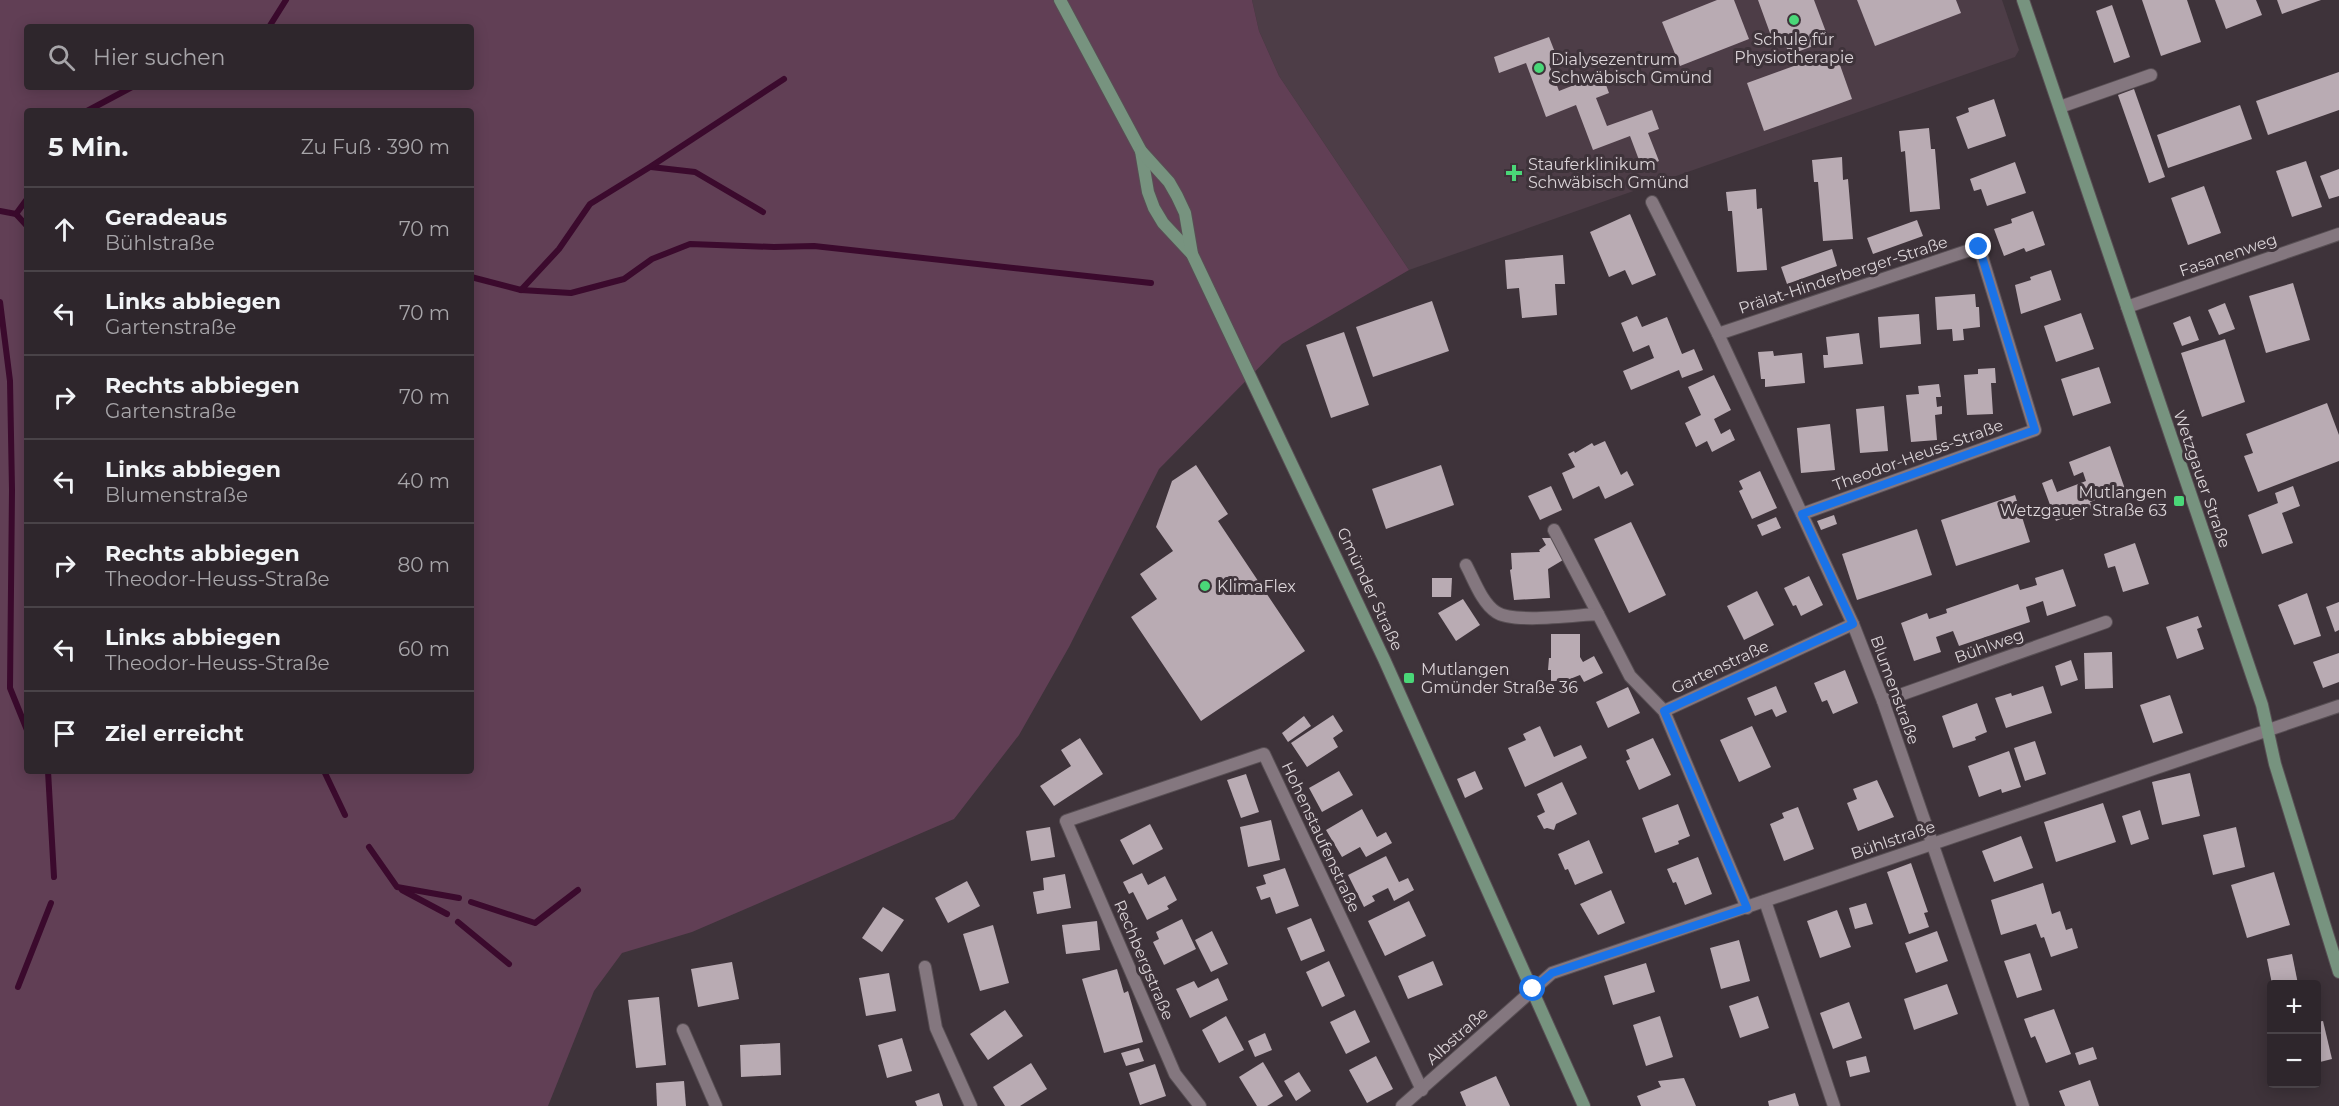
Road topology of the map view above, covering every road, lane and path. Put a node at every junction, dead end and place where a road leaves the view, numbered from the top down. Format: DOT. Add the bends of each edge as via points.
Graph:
graph roads {
  1 [pos="1060,0"];
  2 [pos="2023,0"];
  3 [pos="2151,75"];
  4 [pos="2060,107"];
  5 [pos="1141,151"];
  6 [pos="1652,202"];
  7 [pos="2339,234"];
  8 [pos="1979,247"];
  9 [pos="1192,254"];
  10 [pos="2127,308"];
  11 [pos="1718,334"];
  12 [pos="1802,514"];
  13 [pos="1554,530"];
  14 [pos="1466,565"];
  15 [pos="1598,614"];
  16 [pos="2106,622"];
  17 [pos="1853,624"];
  18 [pos="1883,701"];
  19 [pos="2339,706"];
  20 [pos="1664,711"];
  21 [pos="2268,729"];
  22 [pos="1066,821"];
  23 [pos="1932,844"];
  24 [pos="1766,902"];
  25 [pos="1747,908"];
  26 [pos="925,967"];
  27 [pos="2339,972"];
  28 [pos="1533,989"];
  29 [pos="683,1030"];
  30 [pos="1422,1090"];
  31 [pos="1407,1104"];
  32 [pos="716,1106"];
  33 [pos="971,1106"];
  34 [pos="1200,1106"];
  35 [pos="1584,1106"];
  36 [pos="1834,1106"];
  37 [pos="2023,1106"];
  1 -- 5 [label="street, Gmünder Straße"];
  2 -- 4 [label="street, Wetzgauer Straße"];
  3 -- 4 [label="street"];
  4 -- 10 [label="street, Wetzgauer Straße"];
  5 -- 9 [label="street, Gmünder Straße" via="1169,182 1181,204"];
  5 -- 9 [label="street, Gmünder Straße" via="1154,208"];
  6 -- 11 [label="street, Blumenstraße"];
  7 -- 10 [label="street, Fasanenweg"];
  8 -- 11 [label="street, Prälat-Hinderberger-Straße"];
  8 -- 12 [label="street, Theodor-Heuss-Straße" via="2035,430"];
  9 -- 28 [label="street, Gmünder Straße" via="1384,659"];
  10 -- 21 [label="street, Wetzgauer Straße"];
  11 -- 12 [label="street, Blumenstraße"];
  12 -- 17 [label="street, Blumenstraße"];
  13 -- 15 [label="street"];
  14 -- 15 [label="street" via="1486,602 1496,612 1526,618"];
  15 -- 20 [label="street" via="1630,676"];
  16 -- 18 [label="street, Bühlweg"];
  17 -- 18 [label="street, Blumenstraße"];
  17 -- 20 [label="street, Gartenstraße"];
  18 -- 23 [label="street, Blumenstraße"];
  19 -- 21 [label="street, Bühlstraße"];
  20 -- 25 [label="street, Gartenstraße"];
  21 -- 23 [label="street, Bühlstraße"];
  21 -- 27 [label="street, Wetzgauer Straße" via="2275,764"];
  22 -- 30 [label="street, Hohenstaufenstraße" via="1264,754"];
  22 -- 34 [label="street, Rechbergstraße" via="1175,1074"];
  23 -- 24 [label="street, Bühlstraße"];
  23 -- 37 [label="street, Blumenstraße"];
  24 -- 25 [label="street, Bühlstraße"];
  24 -- 36 [label="street"];
  25 -- 28 [label="street, Bühlstraße" via="1552,973"];
  26 -- 33 [label="street" via="936,1028"];
  28 -- 30 [label="street, Albstraße"];
  28 -- 35 [label="street, Gmünder Straße"];
  29 -- 32 [label="street"];
  30 -- 31 [label="street, Albstraße"];
}
